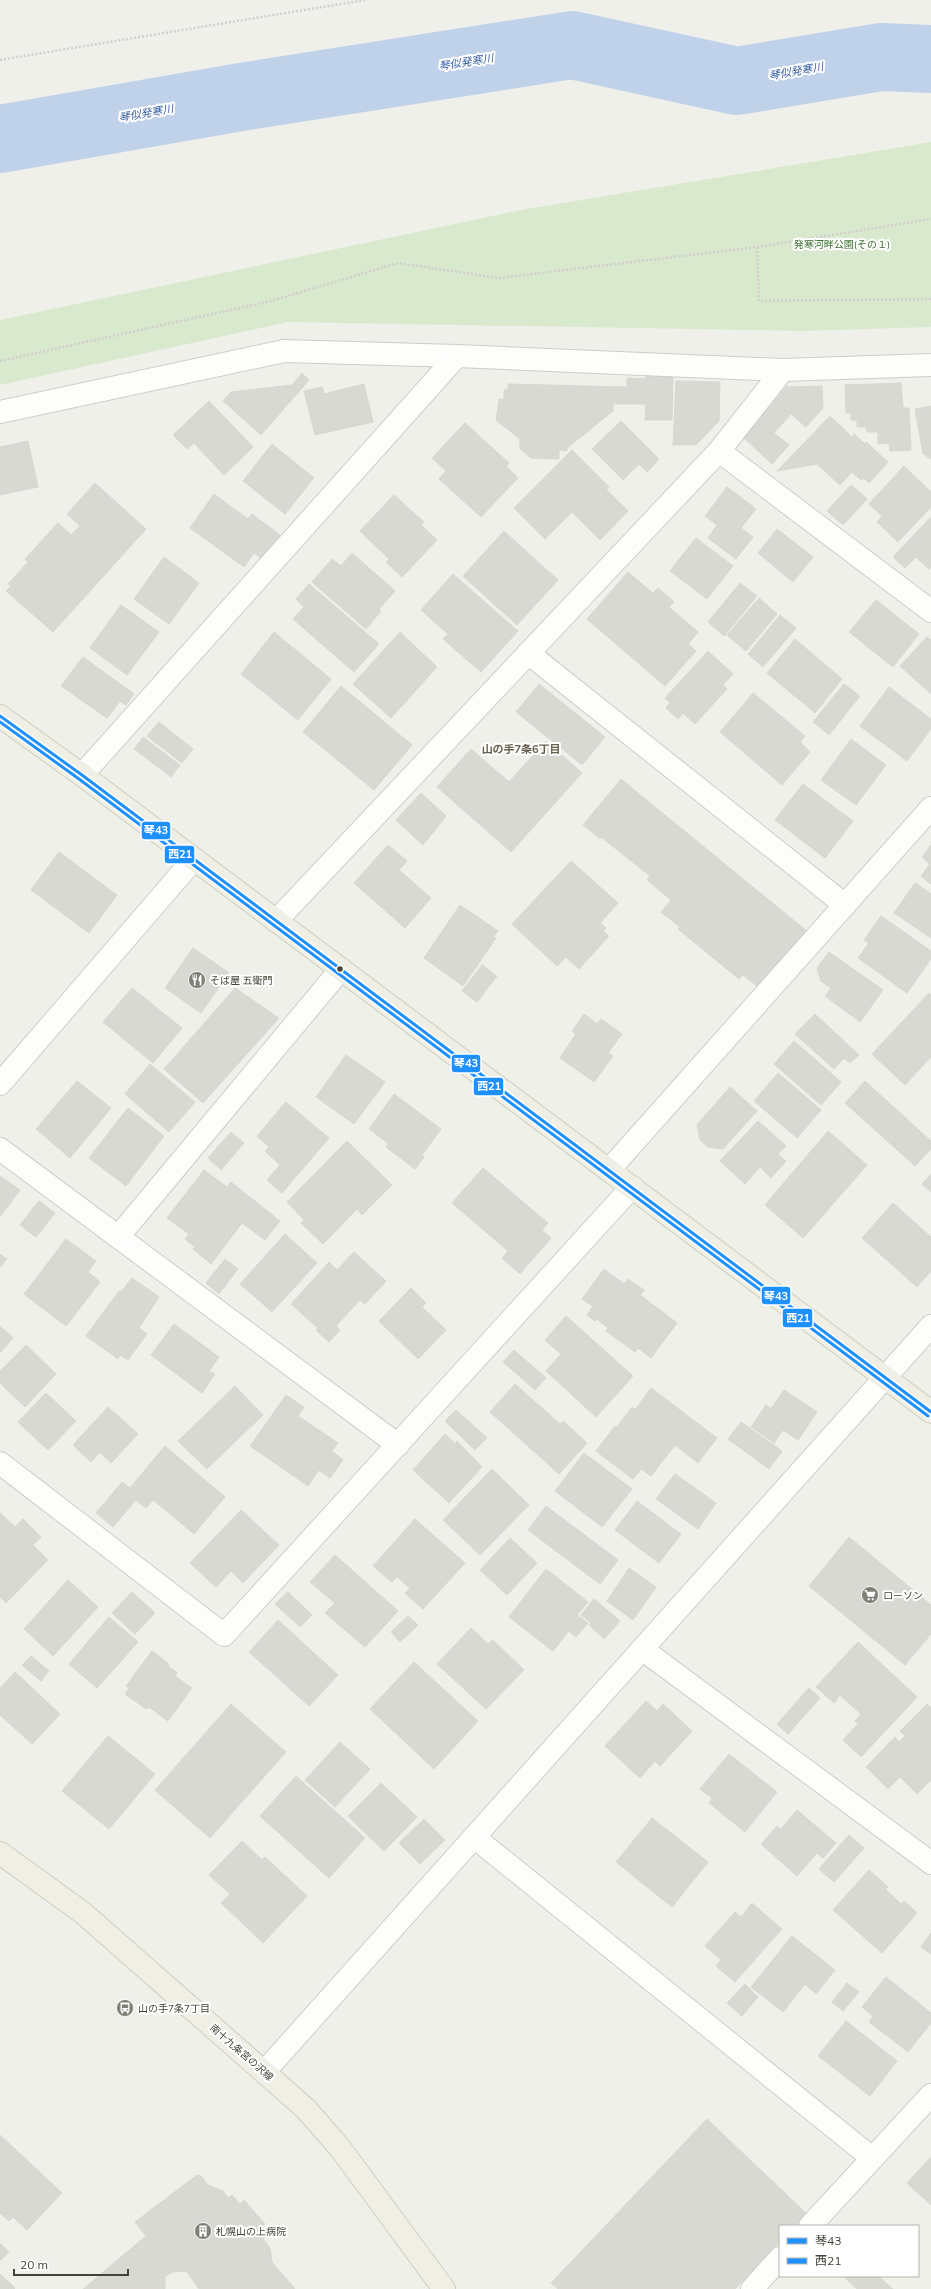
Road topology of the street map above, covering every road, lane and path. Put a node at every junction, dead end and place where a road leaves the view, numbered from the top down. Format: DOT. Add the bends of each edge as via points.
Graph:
graph roads {
  1 [pos="365,0"];
  2 [pos="0,60"];
  3 [pos="931,219"];
  4 [pos="757,247"];
  5 [pos="931,299"];
  6 [pos="457,356"];
  7 [pos="0,361"];
  8 [pos="931,365"];
  9 [pos="783,370"];
  10 [pos="0,412"];
  11 [pos="719,451"];
  12 [pos="931,611"];
  13 [pos="528,653"];
  14 [pos="0,716"];
  15 [pos="82,775"];
  16 [pos="931,808"];
  17 [pos="194,859"];
  18 [pos="845,905"];
  19 [pos="276,921"];
  20 [pos="341,969"];
  21 [pos="0,1084"];
  22 [pos="0,1149"];
  23 [pos="609,1170"];
  24 [pos="632,1187"];
  25 [pos="118,1237"];
  26 [pos="931,1326"];
  27 [pos="885,1378"];
  28 [pos="931,1412"];
  29 [pos="398,1445"];
  30 [pos="0,1463"];
  31 [pos="642,1649"];
  32 [pos="474,1837"];
  33 [pos="0,1853"];
  34 [pos="931,1863"];
  35 [pos="265,2071"];
  36 [pos="931,2095"];
  37 [pos="872,2158"];
  38 [pos="811,2225"];
  39 [pos="779,2259"];
  40 [pos="444,2289"];
  41 [pos="752,2289"];
  1 -- 2 [label="path"];
  3 -- 4 [label="path"];
  4 -- 5 [label="path" via="759,301"];
  4 -- 7 [label="path" via="499,278 398,263 271,301"];
  6 -- 9 [label="street"];
  6 -- 10 [label="street" via="284,351"];
  6 -- 15 [label="street"];
  8 -- 9 [label="street"];
  9 -- 11 [label="street"];
  11 -- 12 [label="street"];
  11 -- 13 [label="street"];
  13 -- 18 [label="street"];
  13 -- 19 [label="street"];
  14 -- 15 [label="main road"];
  15 -- 17 [label="main road"];
  16 -- 18 [label="street"];
  17 -- 19 [label="main road"];
  17 -- 21 [label="street"];
  18 -- 23 [label="street"];
  19 -- 20 [label="main road"];
  20 -- 23 [label="main road"];
  20 -- 25 [label="street"];
  22 -- 25 [label="street"];
  23 -- 24 [label="main road"];
  24 -- 27 [label="main road"];
  24 -- 29 [label="street"];
  25 -- 29 [label="street"];
  26 -- 27 [label="street"];
  27 -- 28 [label="main road"];
  27 -- 31 [label="street"];
  29 -- 30 [label="street" via="224,1635"];
  31 -- 32 [label="street"];
  31 -- 34 [label="street"];
  32 -- 35 [label="street"];
  32 -- 37 [label="street"];
  33 -- 35 [label="main road, 南十九条宮の沢線" via="82,1913"];
  35 -- 40 [label="main road, 南十九条宮の沢線" via="306,2109 340,2148"];
  36 -- 37 [label="street"];
  37 -- 38 [label="street"];
  39 -- 41 [label="street"];
}
